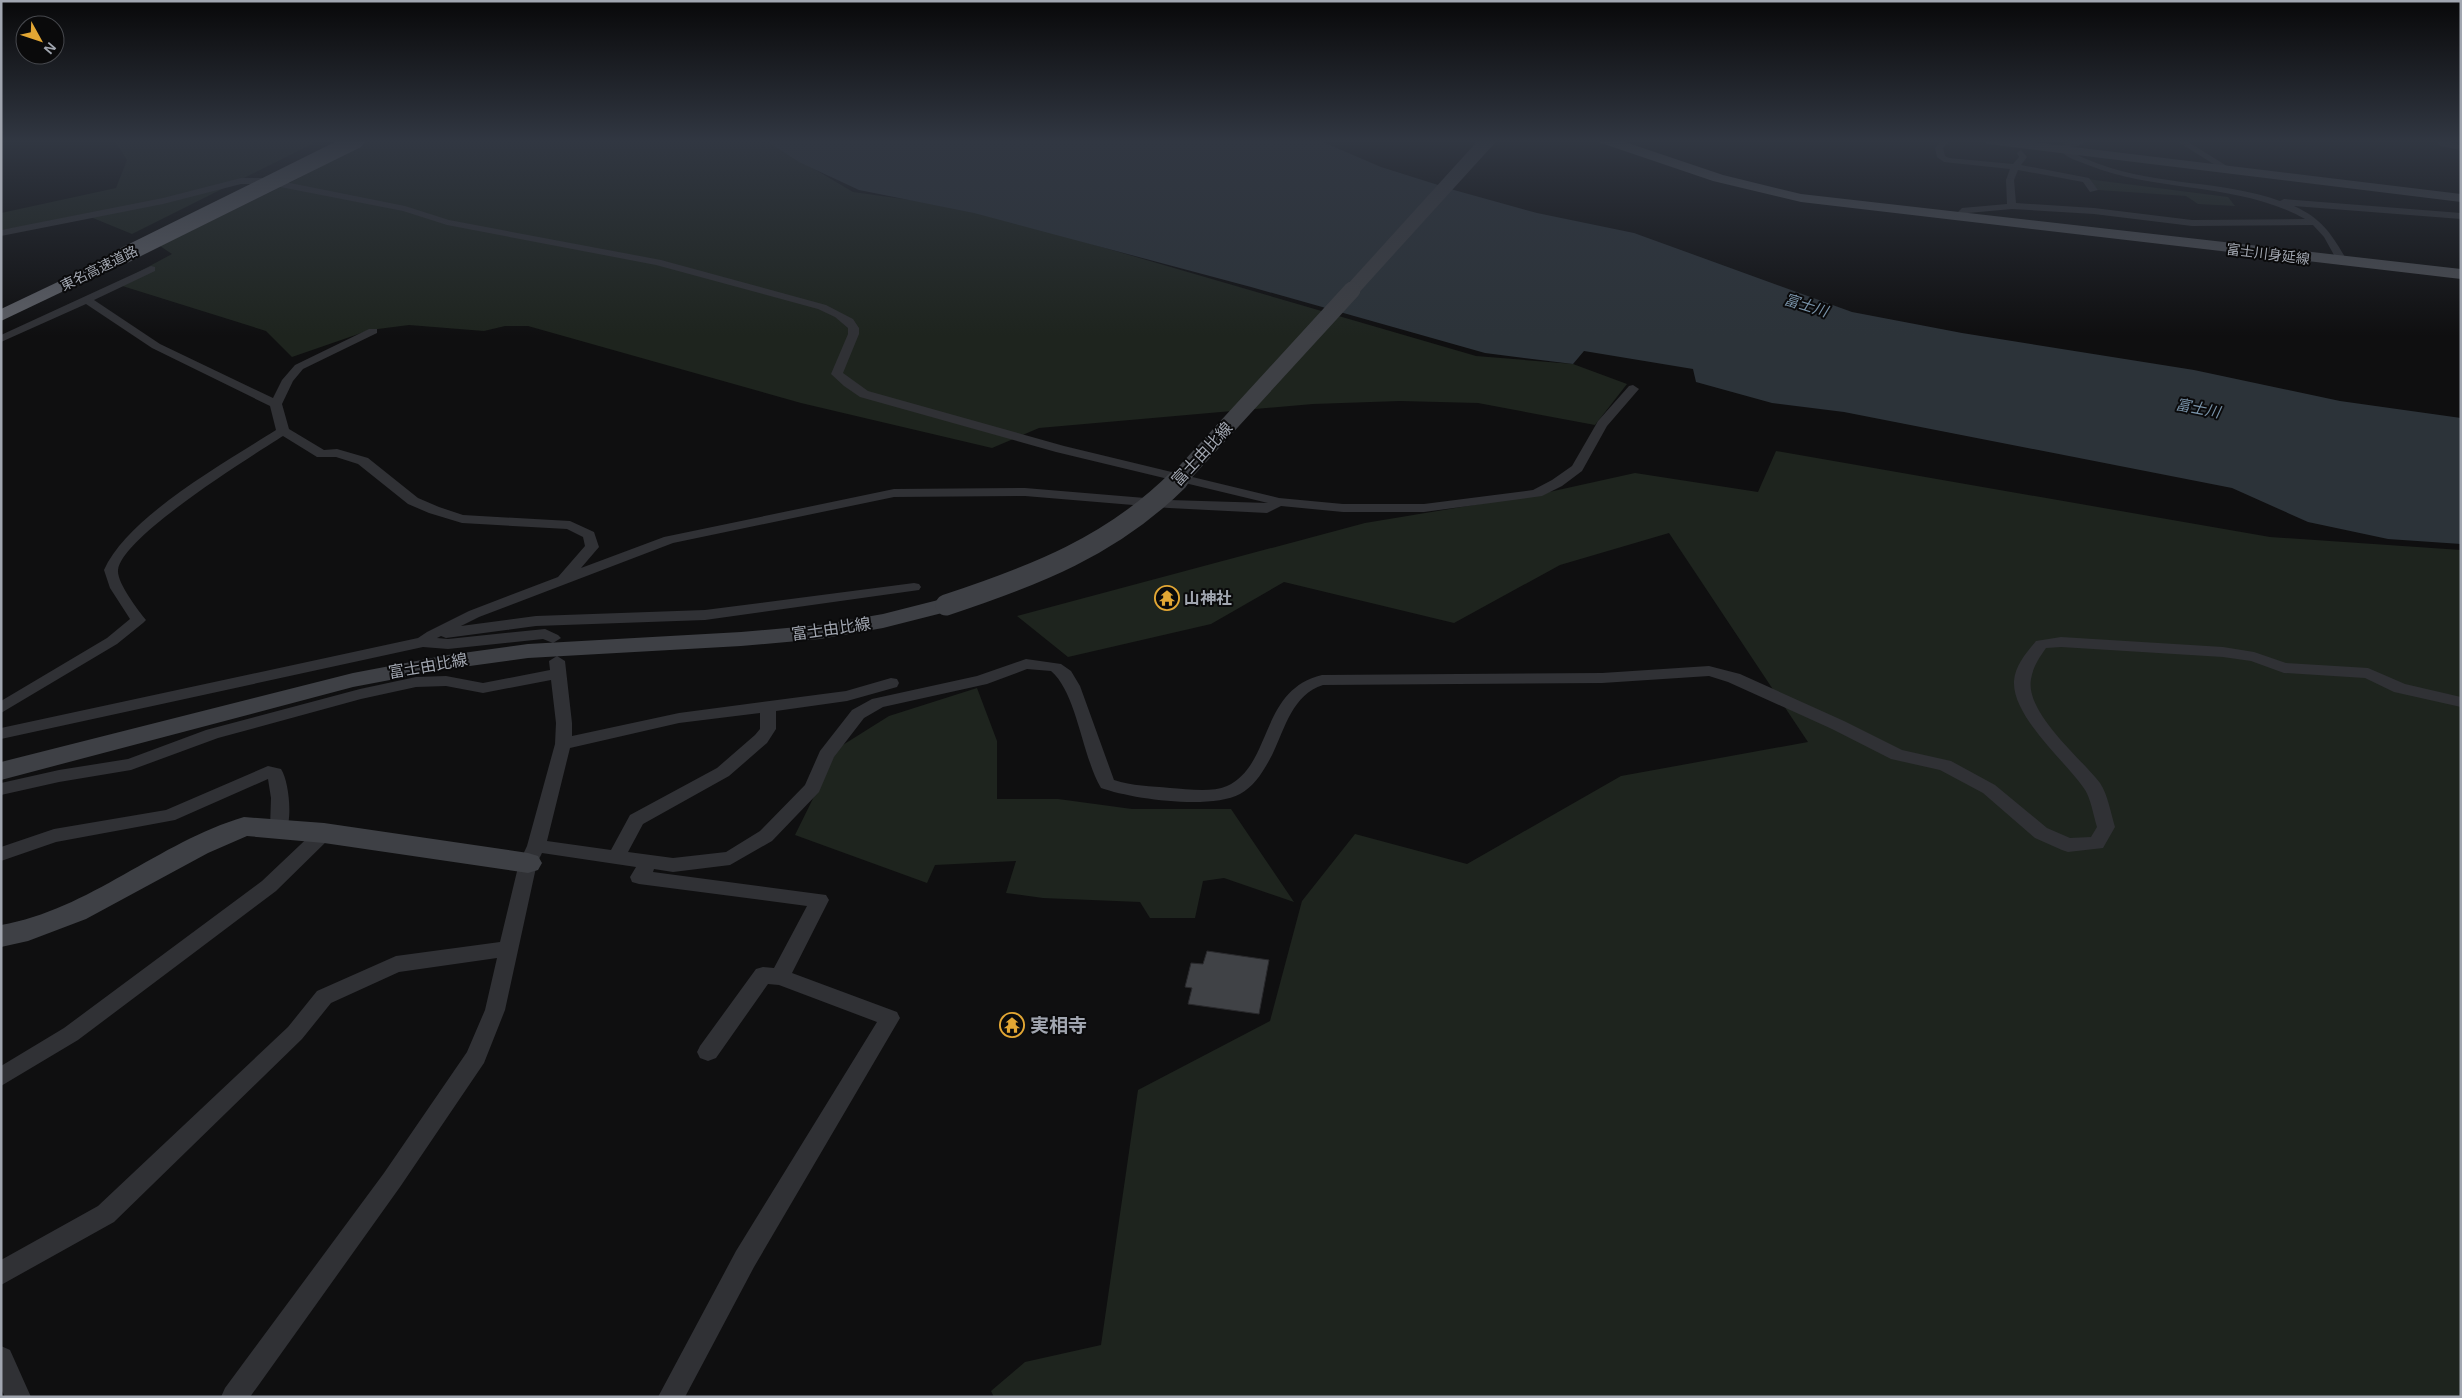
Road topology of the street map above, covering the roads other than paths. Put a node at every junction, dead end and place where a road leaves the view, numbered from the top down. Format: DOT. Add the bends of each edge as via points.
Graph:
graph roads {
  1 [pos="142,205"];
  2 [pos="213,205"];
  3 [pos="220,205"];
  4 [pos="389,205"];
  5 [pos="1429,205"];
  6 [pos="1858,205"];
  7 [pos="2282,205"];
  8 [pos="2327,205"];
  9 [pos="2012,206"];
  10 [pos="2461,216"];
  11 [pos="1958,218"];
  12 [pos="2314,222"];
  13 [pos="1,233"];
  14 [pos="119,253"];
  15 [pos="2343,262"];
  16 [pos="151,269"];
  17 [pos="2461,274"];
  18 [pos="86,299"];
  19 [pos="1,306"];
  20 [pos="1,316"];
  21 [pos="373,331"];
  22 [pos="1,339"];
  23 [pos="1633,389"];
  24 [pos="276,404"];
  25 [pos="283,431"];
  26 [pos="1279,502"];
  27 [pos="560,582"];
  28 [pos="914,587"];
  29 [pos="553,638"];
  30 [pos="427,639"];
  31 [pos="891,683"];
  32 [pos="2461,702"];
  33 [pos="768,705"];
  34 [pos="1,708"];
  35 [pos="1,734"];
  36 [pos="562,744"];
  37 [pos="1,771"];
  38 [pos="1,790"];
  39 [pos="279,828"];
  40 [pos="324,833"];
  41 [pos="1,854"];
  42 [pos="532,855"];
  43 [pos="616,857"];
  44 [pos="650,861"];
  45 [pos="1,936"];
  46 [pos="508,949"];
  47 [pos="780,977"];
  48 [pos="708,1052"];
  49 [pos="1,1078"];
  50 [pos="1,1273"];
  51 [pos="1,1359"];
  52 [pos="18,1397"];
  53 [pos="234,1397"];
  54 [pos="671,1397"];
  1 -- 13 [label="street"];
  2 -- 14 [label="highway, 東名高速道路"];
  3 -- 14 [label="highway, 東名高速道路, bridge"];
  4 -- 26 [label="street" via="485,230 657,262 822,307 851,322 853,341 841,358 838,374 864,394 1060,449"];
  5 -- 37 [label="main road, 富士由比線, bridge" via="1161,496 1096,544 1055,566 1005,586 883,622 820,632 528,652 448,662 353,680"];
  6 -- 11 [label="main road, 富士川身延線"];
  7 -- 12 [label="street"];
  8 -- 10 [label="street"];
  9 -- 11 [label="street" via="1965,210"];
  9 -- 12 [label="street" via="2094,211 2192,224"];
  11 -- 15 [label="main road, 富士川身延線"];
  12 -- 15 [label="street" via="2328,234"];
  14 -- 19 [label="highway, 東名高速道路"];
  14 -- 20 [label="highway, 東名高速道路"];
  15 -- 17 [label="main road, 富士川身延線"];
  16 -- 18 [label="street"];
  18 -- 22 [label="street"];
  18 -- 24 [label="street" via="156,346"];
  21 -- 24 [label="street" via="299,366"];
  23 -- 26 [label="street" via="1602,424 1577,468 1537,493 1424,508 1343,508"];
  24 -- 25 [label="street"];
  25 -- 27 [label="street" via="322,454 337,453 363,461 413,501 434,510 462,519 570,525 581,530 589,535 592,547"];
  25 -- 34 [label="street" via="165,510 114,559 111,572 138,620 112,641"];
  26 -- 27 [label="street" via="1267,510 1025,492 894,493 669,540"];
  27 -- 30 [label="street" via="474,614"];
  28 -- 30 [label="street" via="704,615 536,621"];
  29 -- 30 [label="street" via="545,634 448,644"];
  30 -- 35 [label="street"];
  31 -- 33 [label="street" via="847,696"];
  32 -- 44 [label="street" via="2400,688 2368,673 2284,668 2254,657 2223,652 2061,642 2041,644 2028,662 2022,681 2029,710 2093,787 2106,827 2097,843 2068,845 2040,833 1989,789 1945,766 1897,755 1734,678 1709,672 1602,678 1330,678 1316,681 1302,689 1287,708 1254,773 1234,790 1190,796 1124,790 1107,784 1072,686 1065,675 1055,667 1026,664 981,680 878,703 858,714 826,755 813,788 766,836 730,858 673,865"];
  33 -- 36 [label="street" via="680,718"];
  33 -- 43 [label="street" via="768,729 761,739 723,772 636,820"];
  36 -- 38 [label="street" via="564,723 557,667 484,688 446,680 416,682 360,694 212,734 131,764"];
  36 -- 42 [label="street"];
  39 -- 40 [label="main road"];
  39 -- 41 [label="street" via="280,798 275,773 268,772 169,816 54,836"];
  39 -- 45 [label="main road" via="244,826 76,911 18,933"];
  40 -- 42 [label="main road"];
  40 -- 49 [label="street" via="269,886 71,1034"];
  42 -- 43 [label="street"];
  42 -- 46 [label="street"];
  43 -- 44 [label="street"];
  44 -- 47 [label="street" via="640,876 819,900"];
  46 -- 50 [label="street" via="396,964 324,996 295,1033 106,1214"];
  46 -- 53 [label="street" via="495,1010 476,1056 392,1180"];
  47 -- 48 [label="street" via="763,976"];
  47 -- 54 [label="street" via="890,1018 745,1259"];
  51 -- 52 [label="street"];
}
